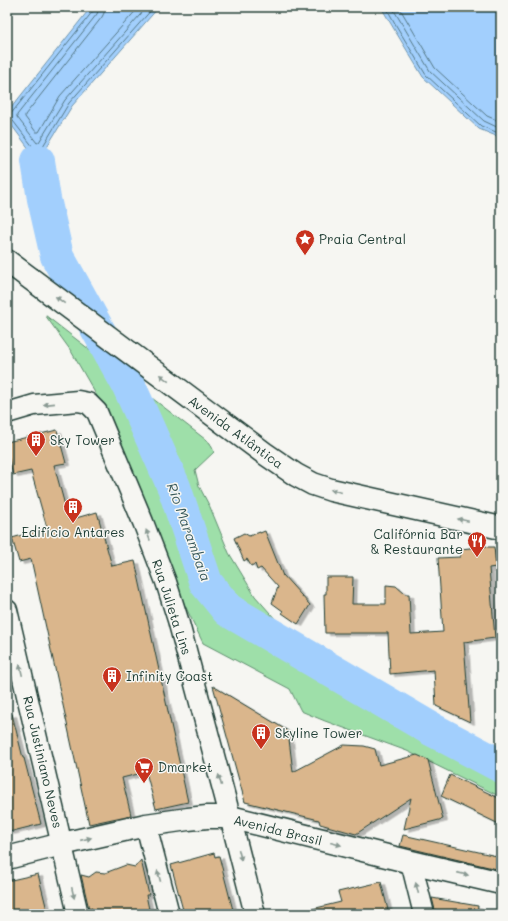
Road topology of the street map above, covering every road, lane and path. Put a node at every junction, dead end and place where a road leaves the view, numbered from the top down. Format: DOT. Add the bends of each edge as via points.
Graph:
graph roads {
  1 [pos="7,260"];
  2 [pos="7,413"];
  3 [pos="501,528"];
  4 [pos="7,610"];
  5 [pos="230,818"];
  6 [pos="146,825"];
  7 [pos="62,844"];
  8 [pos="7,858"];
  9 [pos="411,862"];
  10 [pos="501,883"];
  11 [pos="78,914"];
  12 [pos="169,914"];
  13 [pos="255,914"];
  14 [pos="424,914"];
  3 -- 1 [label="main road, Avenida Atlântica, one-way" via="332,490 296,475"];
  5 -- 2 [label="street, Rua Julieta Lins, one-way" via="166,582 97,412 88,403 78,401 34,405"];
  7 -- 4 [label="street, Rua Justiniano Neves, one-way"];
  5 -- 6 [label="main road, Avenida Brasil" via="194,818"];
  5 -- 9 [label="main road, Avenida Brasil, one-way"];
  5 -- 13 [label="street, Rua Julieta Lins, one-way"];
  7 -- 6 [label="main road, Avenida Brasil, one-way"];
  12 -- 6 [label="street, one-way"];
  7 -- 8 [label="main road, Avenida Brasil"];
  7 -- 11 [label="street, Rua Justiniano Neves, one-way"];
  9 -- 10 [label="main road, Avenida Brasil, one-way"];
  14 -- 9 [label="street, one-way"];
}
